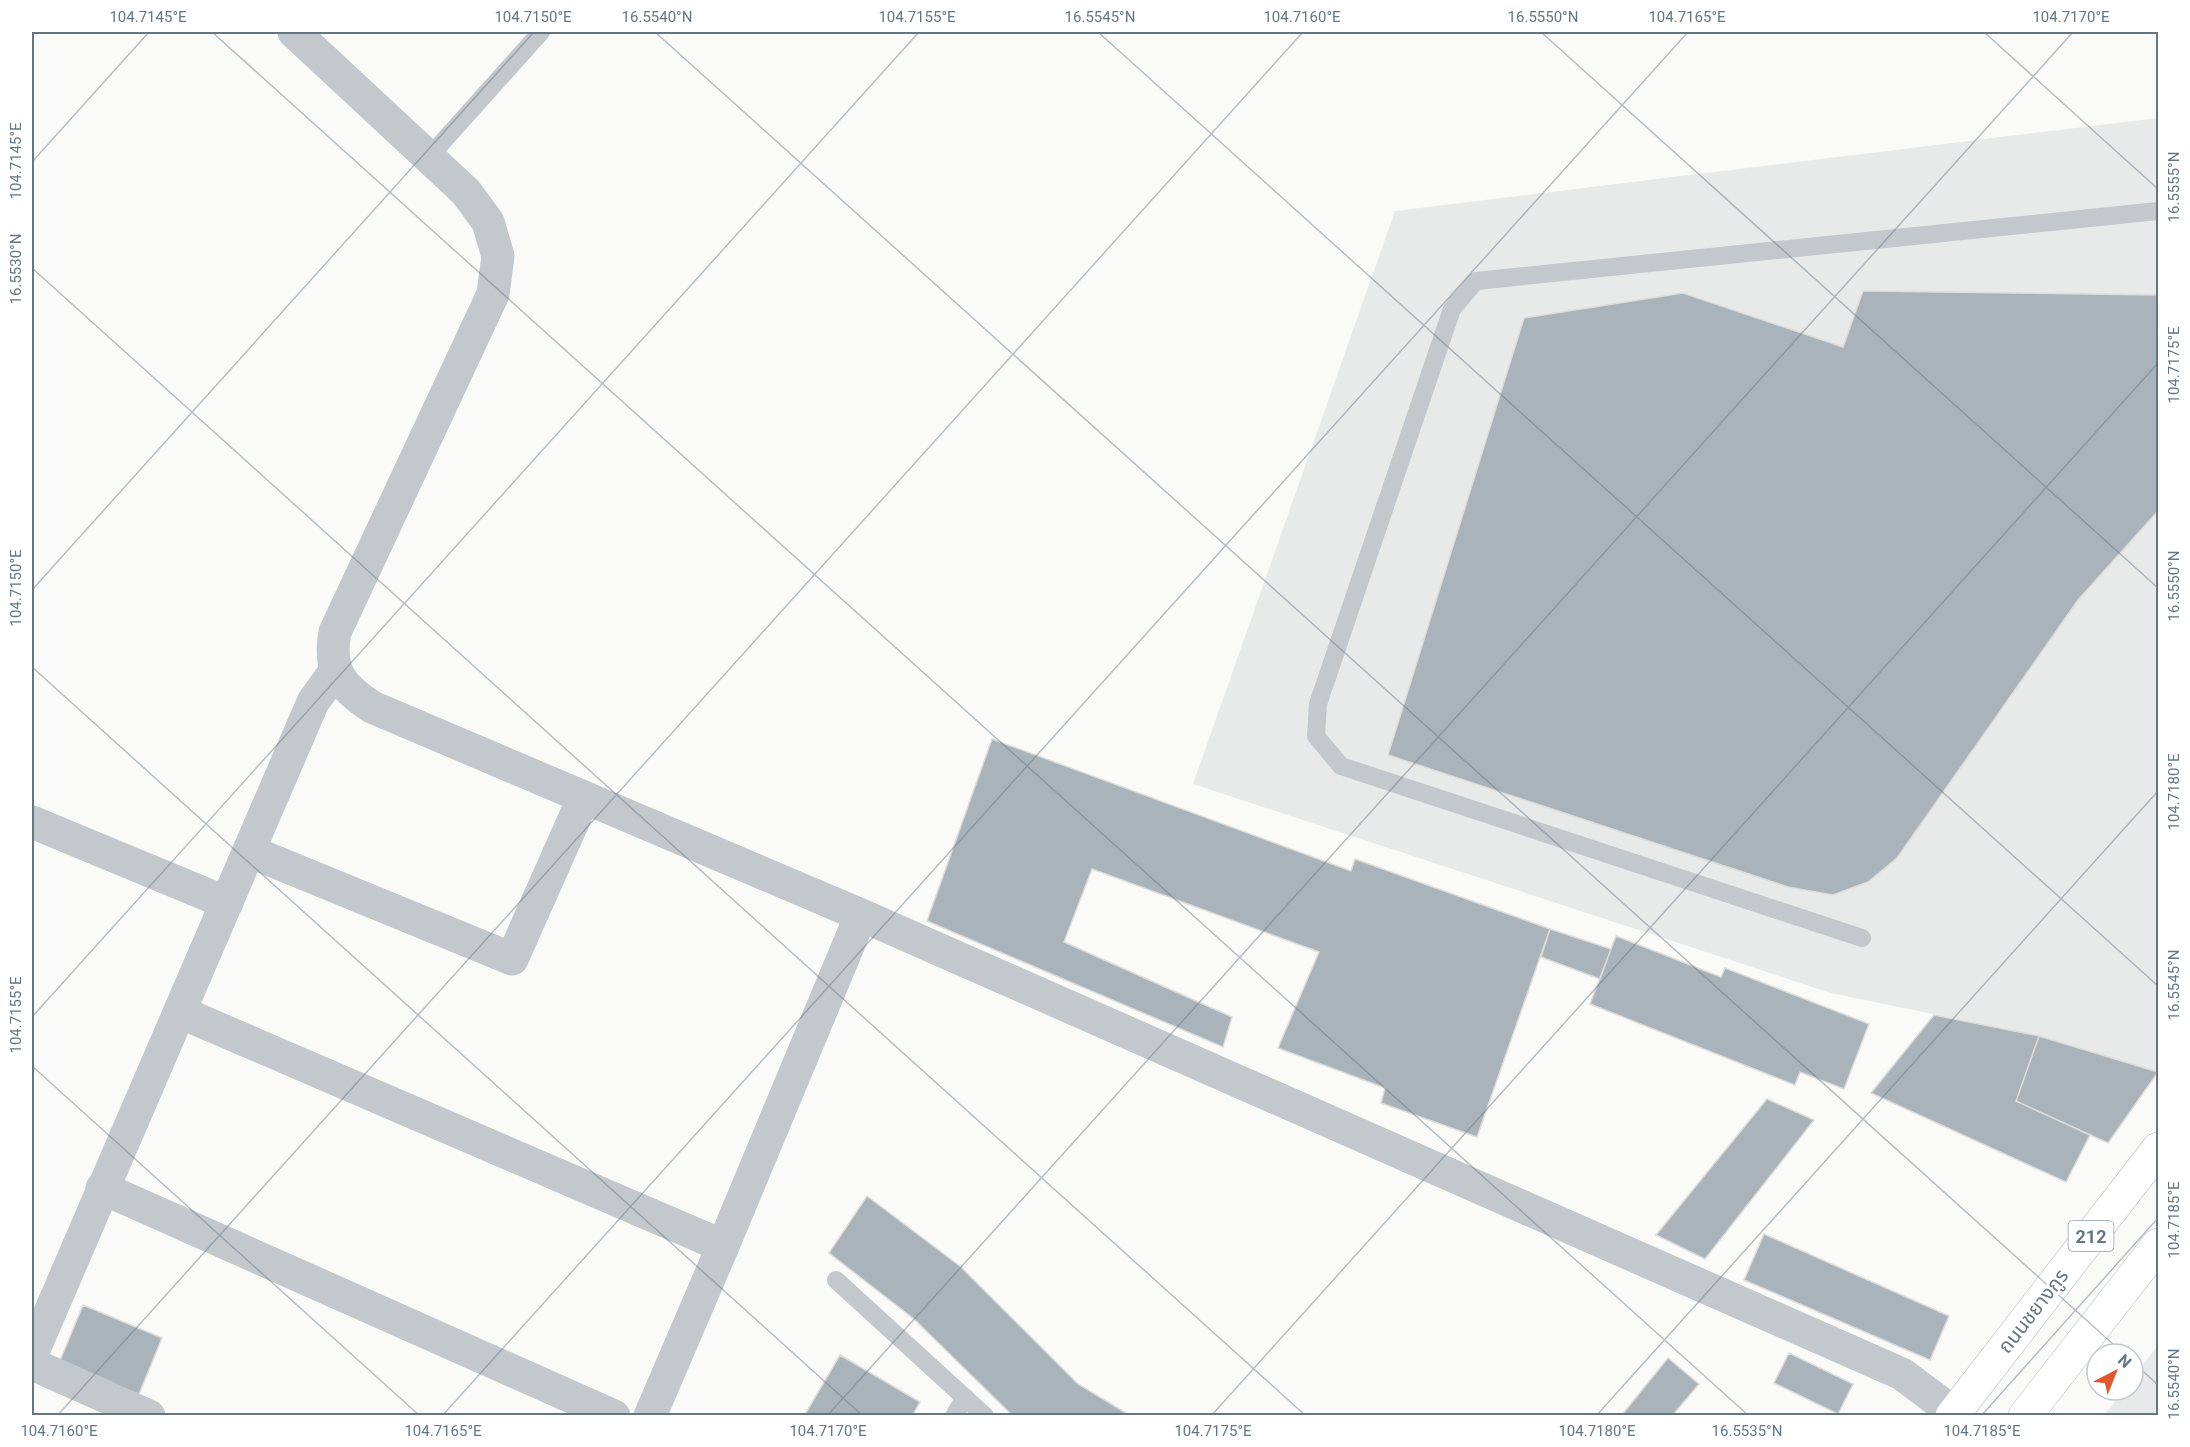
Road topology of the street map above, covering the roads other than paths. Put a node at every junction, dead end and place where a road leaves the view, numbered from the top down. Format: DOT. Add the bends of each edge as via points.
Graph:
graph roads {
  1 [pos="294,32"];
  2 [pos="541,32"];
  3 [pos="429,158"];
  4 [pos="2158,211"];
  5 [pos="336,670"];
  6 [pos="584,797"];
  7 [pos="32,822"];
  8 [pos="249,851"];
  9 [pos="227,903"];
  10 [pos="861,915"];
  11 [pos="1862,938"];
  12 [pos="180,1012"];
  13 [pos="2158,1149"];
  14 [pos="102,1188"];
  15 [pos="2158,1245"];
  16 [pos="723,1246"];
  17 [pos="836,1280"];
  18 [pos="32,1354"];
  19 [pos="32,1364"];
  20 [pos="965,1397"];
  21 [pos="1953,1414"];
  22 [pos="149,1416"];
  23 [pos="614,1416"];
  24 [pos="650,1416"];
  25 [pos="954,1416"];
  26 [pos="985,1416"];
  27 [pos="2025,1416"];
  1 -- 3 [label="street"];
  2 -- 3 [label="lane"];
  3 -- 5 [label="street" via="466,192 488,222 498,256 493,294 335,632 331,653"];
  4 -- 11 [label="lane" via="1476,281 1452,309 1318,704 1316,736 1341,766"];
  5 -- 6 [label="street" via="345,685 372,706"];
  5 -- 8 [label="street" via="314,702"];
  6 -- 8 [label="street" via="512,959"];
  6 -- 10 [label="street"];
  7 -- 9 [label="street"];
  8 -- 9 [label="street"];
  9 -- 12 [label="street"];
  10 -- 16 [label="street"];
  10 -- 21 [label="street" via="1902,1374"];
  12 -- 14 [label="street"];
  12 -- 16 [label="street"];
  13 -- 21 [label="main road, ถนนชยางกูร / 212"];
  14 -- 18 [label="street"];
  14 -- 23 [label="street"];
  15 -- 27 [label="main road"];
  16 -- 24 [label="street"];
  17 -- 20 [label="lane"];
  19 -- 22 [label="street"];
  20 -- 25 [label="lane"];
  20 -- 26 [label="lane"];
}
